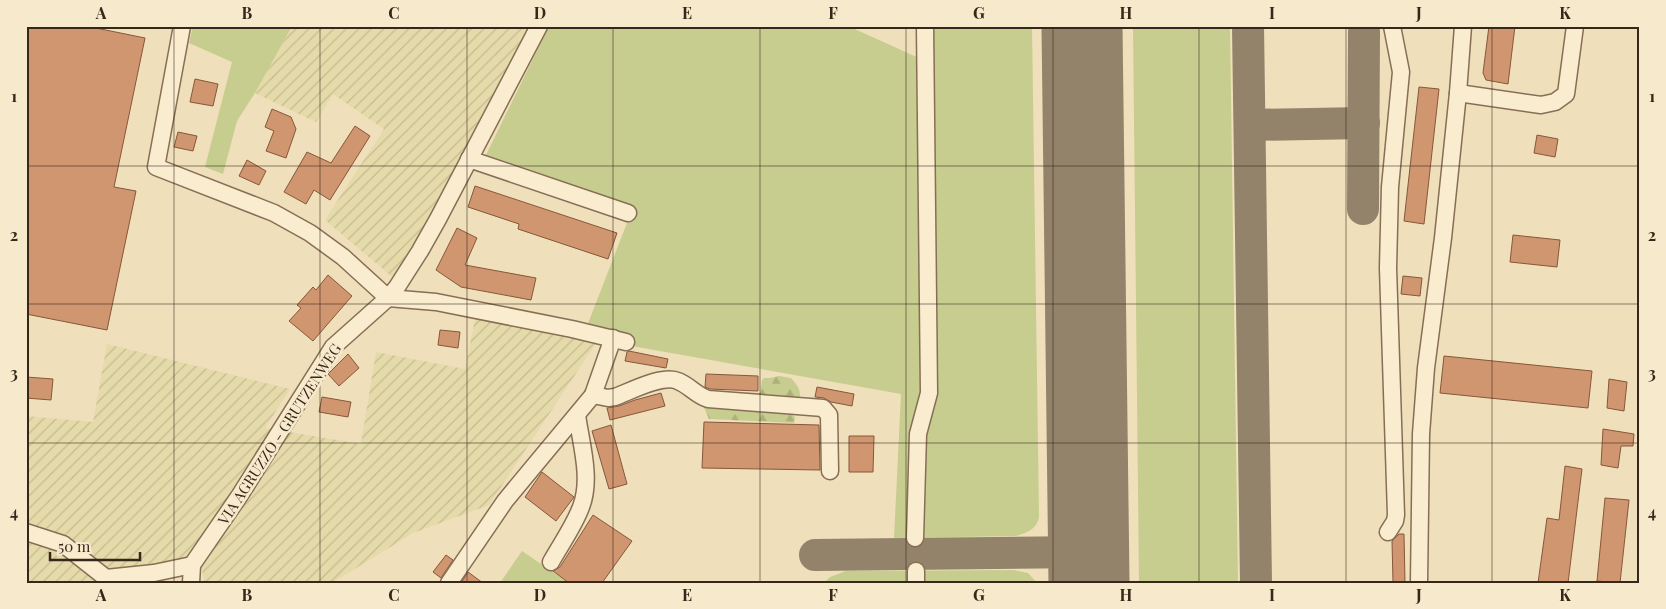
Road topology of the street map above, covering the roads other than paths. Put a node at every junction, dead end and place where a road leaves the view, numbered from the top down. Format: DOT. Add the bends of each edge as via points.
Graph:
graph roads {
  1 [pos="182,26"];
  2 [pos="539,26"];
  3 [pos="925,26"];
  4 [pos="1392,26"];
  5 [pos="1463,26"];
  6 [pos="1574,26"];
  7 [pos="1458,93"];
  8 [pos="469,159"];
  9 [pos="628,213"];
  10 [pos="388,298"];
  11 [pos="593,395"];
  12 [pos="577,415"];
  13 [pos="830,471"];
  14 [pos="26,532"];
  15 [pos="1388,532"];
  16 [pos="915,538"];
  17 [pos="551,562"];
  18 [pos="192,565"];
  19 [pos="191,583"];
  20 [pos="449,583"];
  21 [pos="1419,583"];
  1 -- 10 [label="street" via="156,167 274,213 310,233 343,257"];
  2 -- 8 [label="street, VIA AGRUZZO - GRUTZENWEG"];
  3 -- 16 [label="street" via="929,393 918,434"];
  4 -- 15 [label="street" via="1401,72 1388,218 1396,515"];
  5 -- 7 [label="street"];
  6 -- 7 [label="street" via="1566,94 1555,102 1541,105"];
  7 -- 21 [label="street" via="1426,368 1421,434"];
  8 -- 9 [label="street"];
  8 -- 10 [label="street, VIA AGRUZZO - GRUTZENWEG" via="420,251"];
  10 -- 11 [label="street" via="436,302 620,340"];
  10 -- 18 [label="street, VIA AGRUZZO - GRUTZENWEG" via="333,347"];
  11 -- 12 [label="street"];
  11 -- 13 [label="street" via="615,397 659,380 676,380 700,397 824,408 830,415"];
  12 -- 17 [label="street" via="586,478 584,493 581,507"];
  12 -- 20 [label="street" via="505,501"];
  14 -- 18 [label="street" via="63,544 106,578"];
  18 -- 19 [label="street"];
}
